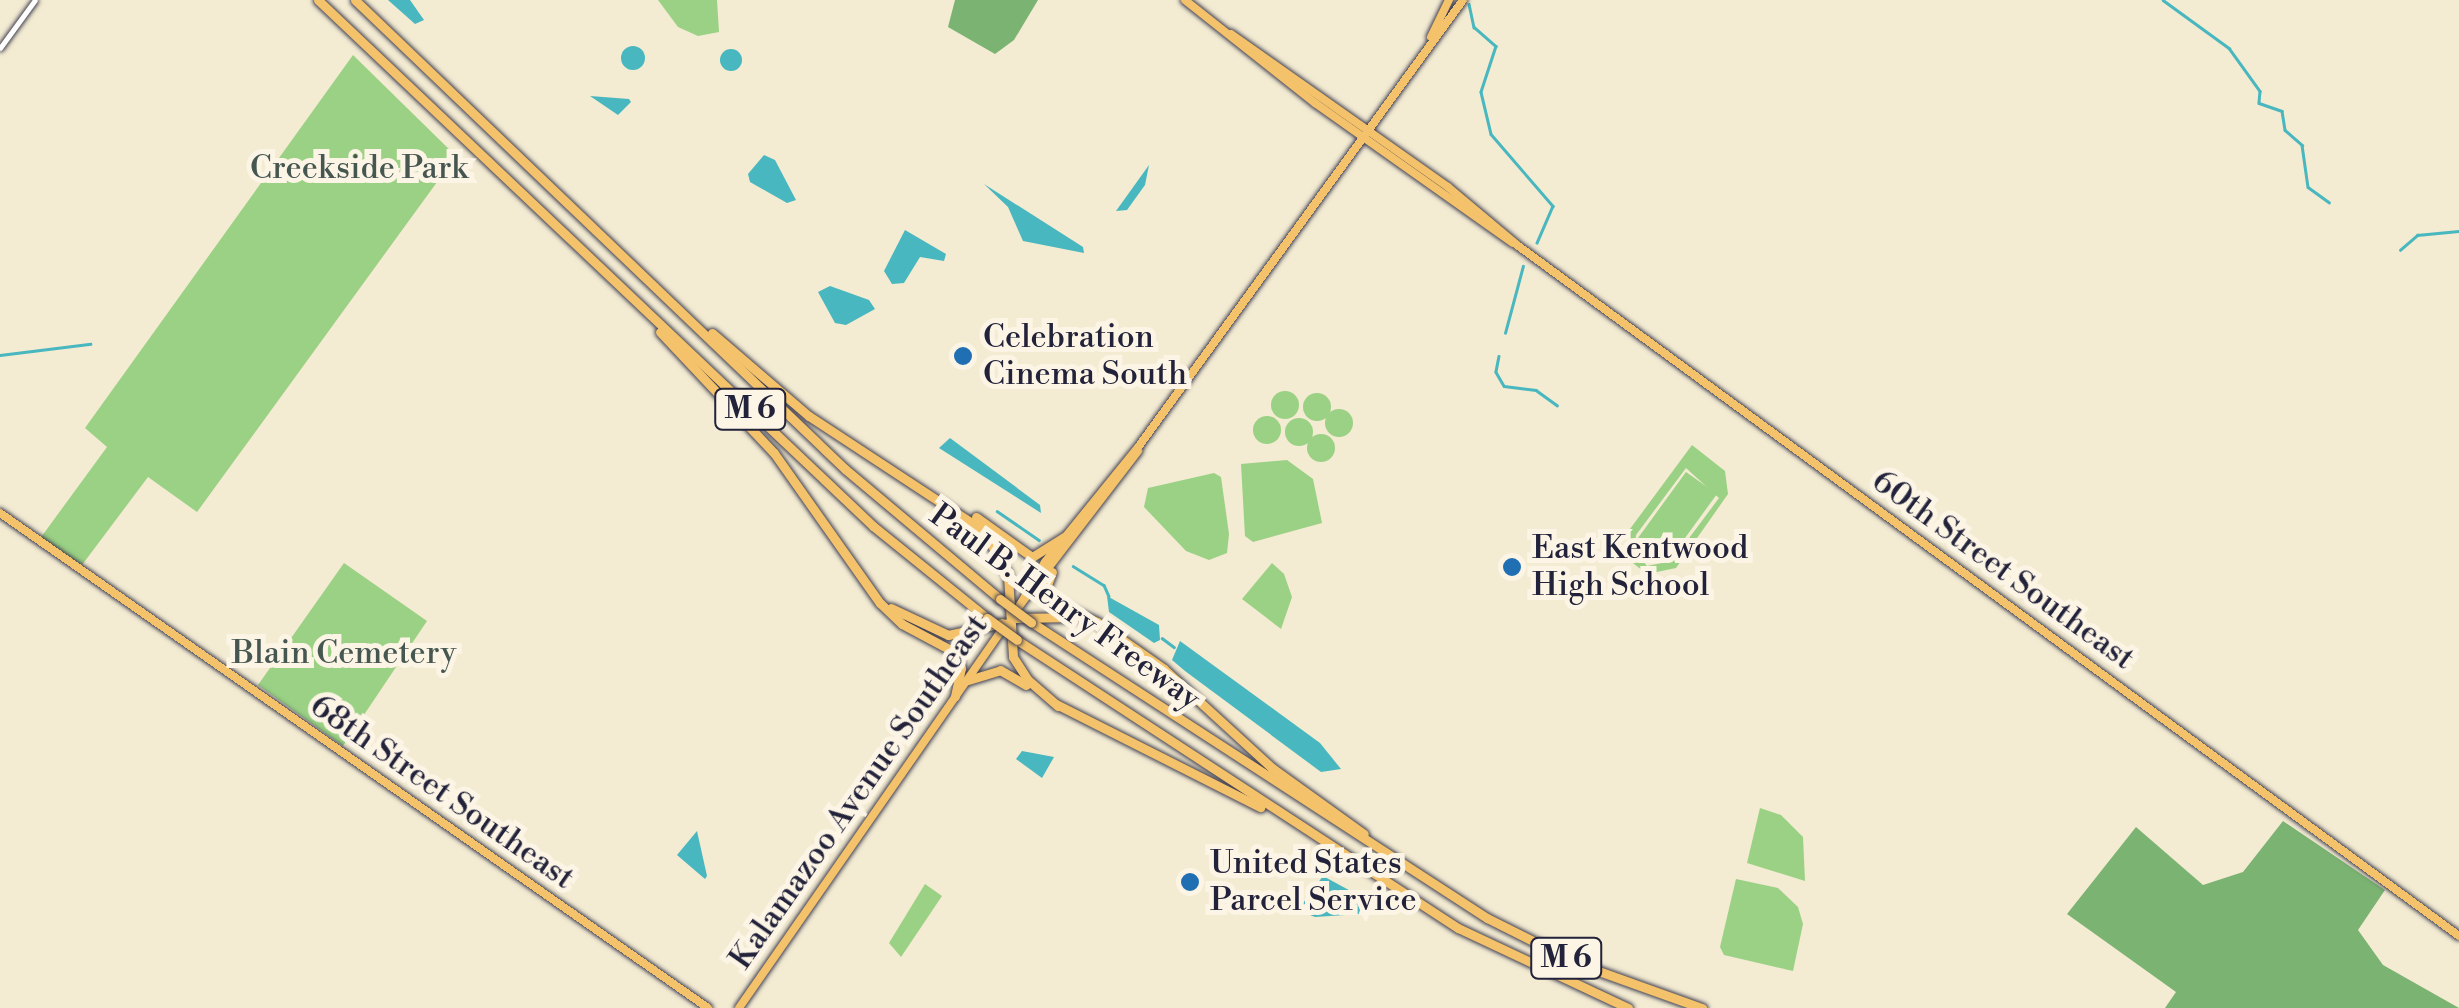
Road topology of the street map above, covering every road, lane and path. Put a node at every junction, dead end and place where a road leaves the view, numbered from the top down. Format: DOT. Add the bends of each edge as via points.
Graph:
graph roads {
  1 [pos="34,0"];
  2 [pos="318,0"];
  3 [pos="355,0"];
  4 [pos="1185,0"];
  5 [pos="1463,0"];
  6 [pos="1447,3"];
  7 [pos="1450,18"];
  8 [pos="1231,34"];
  9 [pos="1431,37"];
  10 [pos="0,48"];
  11 [pos="1303,81"];
  12 [pos="1289,84"];
  13 [pos="1368,128"];
  14 [pos="1362,138"];
  15 [pos="1422,182"];
  16 [pos="1443,183"];
  17 [pos="521,192"];
  18 [pos="575,208"];
  19 [pos="1517,245"];
  20 [pos="1140,446"];
  21 [pos="908,481"];
  22 [pos="0,513"];
  23 [pos="1065,536"];
  24 [pos="850,560"];
  25 [pos="1052,572"];
  26 [pos="1020,605"];
  27 [pos="1010,620"];
  28 [pos="1122,639"];
  29 [pos="965,681"];
  30 [pos="955,696"];
  31 [pos="1058,706"];
  32 [pos="1438,889"];
  33 [pos="1424,906"];
  34 [pos="2459,936"];
  35 [pos="708,1008"];
  36 [pos="739,1008"];
  37 [pos="1628,1008"];
  38 [pos="1702,1008"];
  1 -- 10 [label="street"];
  2 -- 17 [label="highway, Paul B. Henry Freeway / M 6"];
  3 -- 18 [label="highway, Paul B. Henry Freeway / M 6"];
  4 -- 8 [label="main road, 60th Street Southeast"];
  5 -- 7 [label="main road, Kalamazoo Avenue Southeast"];
  6 -- 7 [label="main road"];
  6 -- 9 [label="main road, Kalamazoo Avenue Southeast"];
  7 -- 9 [label="main road, Kalamazoo Avenue Southeast"];
  8 -- 11 [label="main road, 60th Street Southeast"];
  8 -- 12 [label="main road, 60th Street Southeast"];
  9 -- 13 [label="main road, Kalamazoo Avenue Southeast"];
  11 -- 12 [label="main road"];
  11 -- 13 [label="main road, 60th Street Southeast"];
  12 -- 14 [label="main road, 60th Street Southeast"];
  13 -- 14 [label="main road, Kalamazoo Avenue Southeast"];
  13 -- 16 [label="main road, 60th Street Southeast"];
  14 -- 15 [label="main road, 60th Street Southeast"];
  14 -- 20 [label="main road, Kalamazoo Avenue Southeast"];
  15 -- 16 [label="main road"];
  15 -- 19 [label="main road, 60th Street Southeast"];
  16 -- 19 [label="main road, 60th Street Southeast"];
  17 -- 24 [label="highway" via="750,425"];
  17 -- 33 [label="highway, Paul B. Henry Freeway / M 6, bridge" via="873,526 987,618"];
  18 -- 21 [label="highway" via="776,390"];
  18 -- 32 [label="highway, Paul B. Henry Freeway / M 6, bridge" via="882,503 1000,600"];
  19 -- 34 [label="main road, 60th Street Southeast"];
  20 -- 23 [label="main road, Kalamazoo Avenue Southeast"];
  20 -- 25 [label="main road, Kalamazoo Avenue Southeast"];
  21 -- 23 [label="highway" via="1032,557"];
  21 -- 27 [label="highway" via="993,541 1008,575"];
  22 -- 35 [label="main road, 68th Street Southeast"];
  23 -- 26 [label="main road, Kalamazoo Avenue Southeast"];
  24 -- 27 [label="highway" via="888,606 928,629 968,634"];
  24 -- 30 [label="highway" via="895,618 956,653 961,668"];
  25 -- 26 [label="main road, Kalamazoo Avenue Southeast"];
  25 -- 28 [label="highway" via="1045,597"];
  26 -- 27 [label="main road, Kalamazoo Avenue Southeast"];
  27 -- 28 [label="highway" via="1059,613"];
  27 -- 29 [label="main road, Kalamazoo Avenue Southeast"];
  27 -- 31 [label="highway" via="1018,667"];
  28 -- 32 [label="highway" via="1284,777"];
  29 -- 30 [label="main road, Kalamazoo Avenue Southeast"];
  29 -- 31 [label="highway" via="1004,671"];
  30 -- 36 [label="main road, Kalamazoo Avenue Southeast"];
  31 -- 33 [label="highway" via="1221,784"];
  32 -- 38 [label="highway, Paul B. Henry Freeway / M 6" via="1554,953"];
  33 -- 37 [label="highway, Paul B. Henry Freeway / M 6" via="1529,966"];
}
